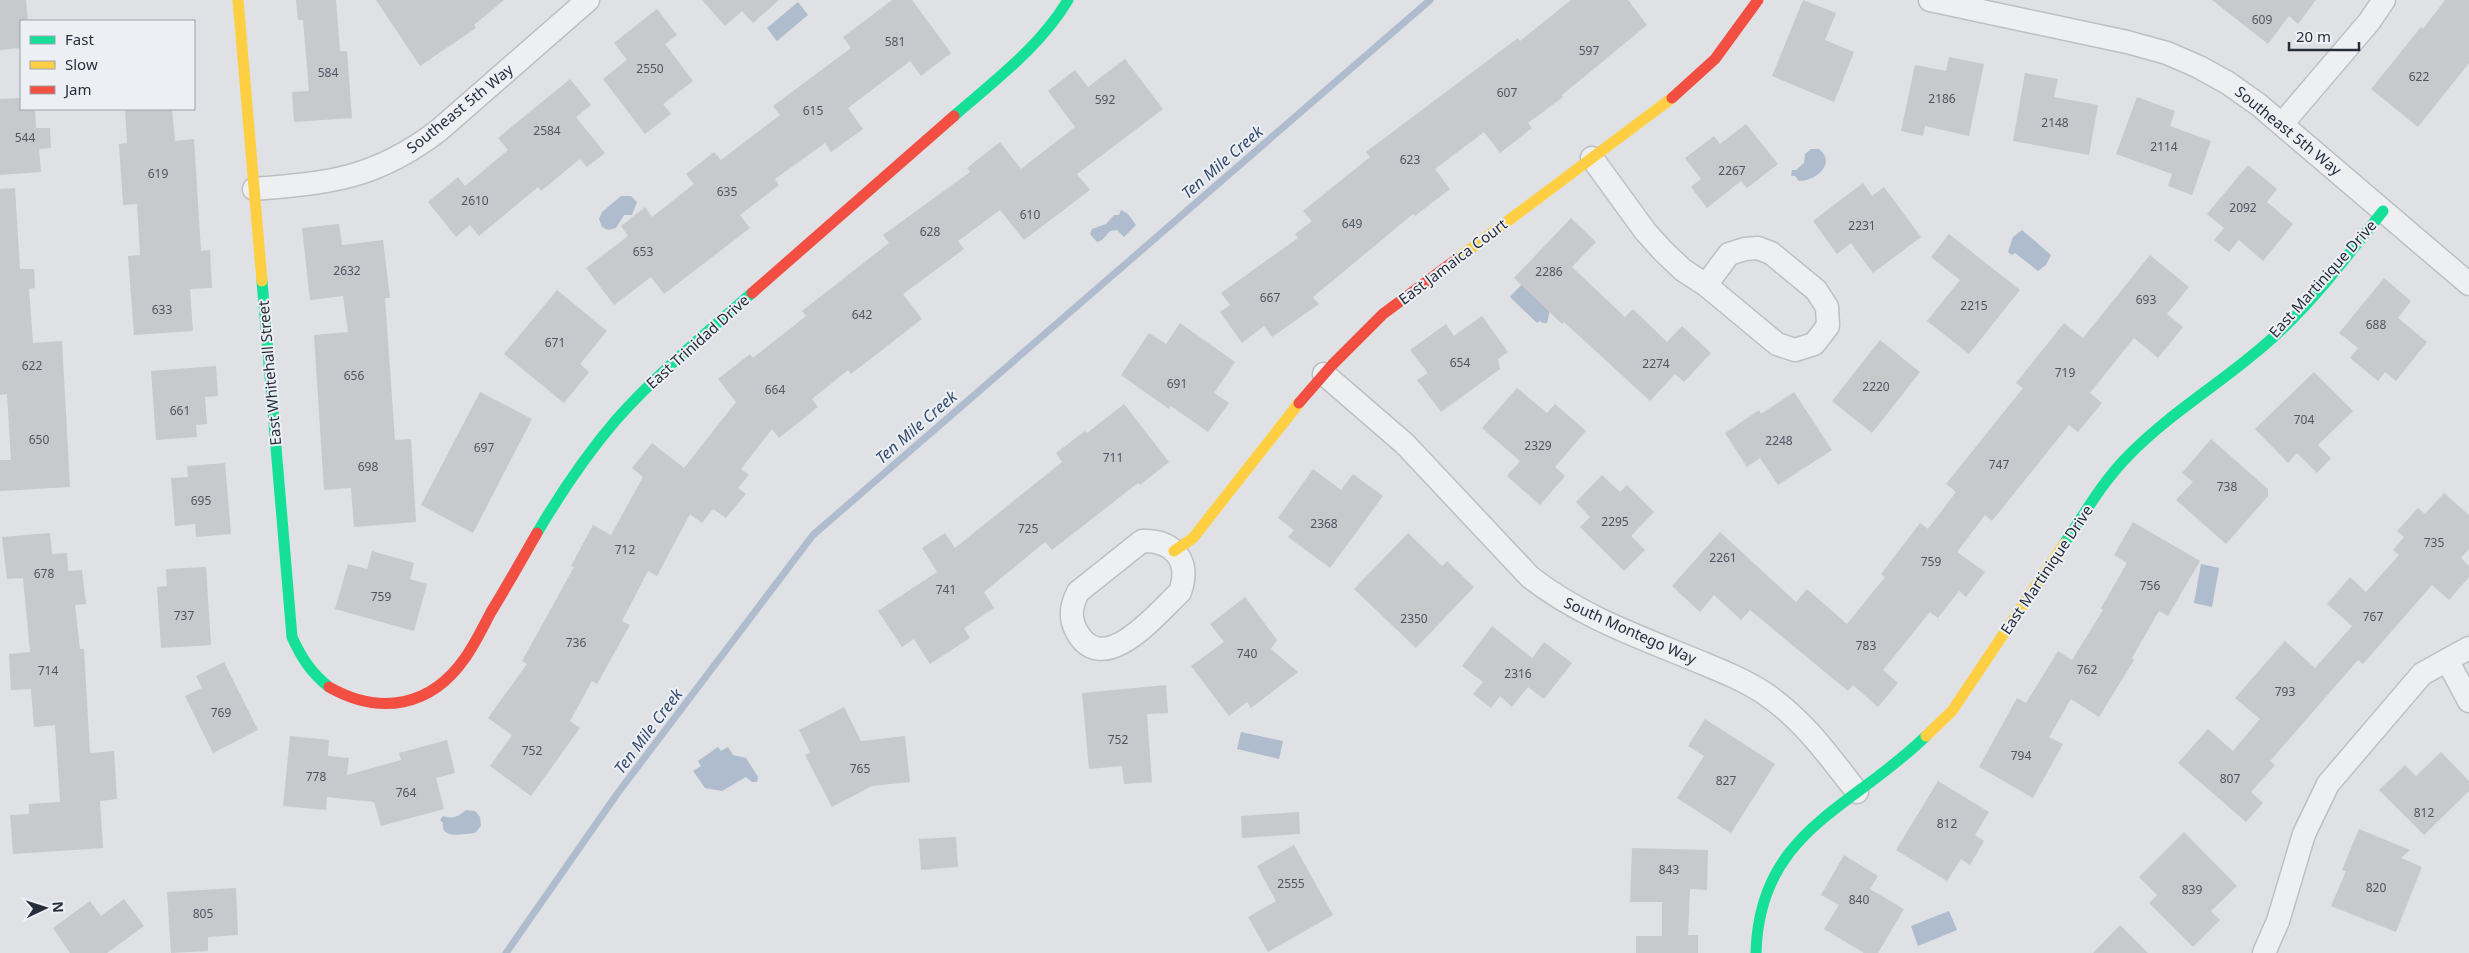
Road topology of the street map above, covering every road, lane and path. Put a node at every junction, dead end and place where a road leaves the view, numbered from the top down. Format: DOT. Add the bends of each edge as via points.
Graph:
graph roads {
  1 [pos="238,0"];
  2 [pos="588,0"];
  3 [pos="1068,0"];
  4 [pos="1758,0"];
  5 [pos="1930,0"];
  6 [pos="2384,0"];
  7 [pos="1953,3"];
  8 [pos="2282,124"];
  9 [pos="1592,158"];
  10 [pos="254,189"];
  11 [pos="2384,211"];
  12 [pos="2469,284"];
  13 [pos="1706,285"];
  14 [pos="1324,374"];
  15 [pos="1174,551"];
  16 [pos="2469,648"];
  17 [pos="2448,660"];
  18 [pos="2469,701"];
  19 [pos="372,704"];
  20 [pos="1857,792"];
  21 [pos="1756,953"];
  22 [pos="2264,953"];
  1 -- 10 [label="street, East Whitehall Street"];
  2 -- 10 [label="street, Southeast 5th Way" via="438,131 392,162 341,180"];
  3 -- 19 [label="street, East Trinidad Drive" via="1038,42 662,372 624,411 558,498 465,658 448,679 425,695 399,704"];
  4 -- 9 [label="street, East Jamaica Court" via="1732,37 1695,78"];
  5 -- 7 [label="street, Southeast 5th Way"];
  6 -- 8 [label="street"];
  7 -- 8 [label="street, Southeast 5th Way" via="2167,53 2228,83"];
  8 -- 11 [label="street, Southeast 5th Way"];
  9 -- 13 [label="street" via="1657,245 1683,270"];
  9 -- 14 [label="street, East Jamaica Court" via="1383,314"];
  10 -- 19 [label="street, East Whitehall Street" via="292,637 304,662 322,683 345,697"];
  11 -- 12 [label="street, Southeast 5th Way"];
  11 -- 20 [label="street, East Martinique Drive" via="2279,332 2165,420 2126,457 2109,477 1952,711 1913,749"];
  13 -- 13 [label="street" via="1777,344 1795,350 1814,344 1828,326 1827,307 1816,290 1771,253 1758,248 1745,248 1729,254"];
  14 -- 15 [label="street, East Jamaica Court" via="1193,538"];
  14 -- 20 [label="street, South Montego Way" via="1405,444 1544,588 1583,612 1740,679 1764,693 1807,728"];
  15 -- 15 [label="street" via="1184,571 1180,592 1129,639 1120,645 1099,648 1079,636 1071,614 1078,592 1142,541 1165,544"];
  16 -- 17 [label="street"];
  17 -- 18 [label="street"];
  17 -- 22 [label="street" via="2422,674 2328,784 2304,834 2278,921"];
  20 -- 21 [label="street, East Martinique Drive" via="1812,827 1782,860 1768,885 1760,910"];
}
